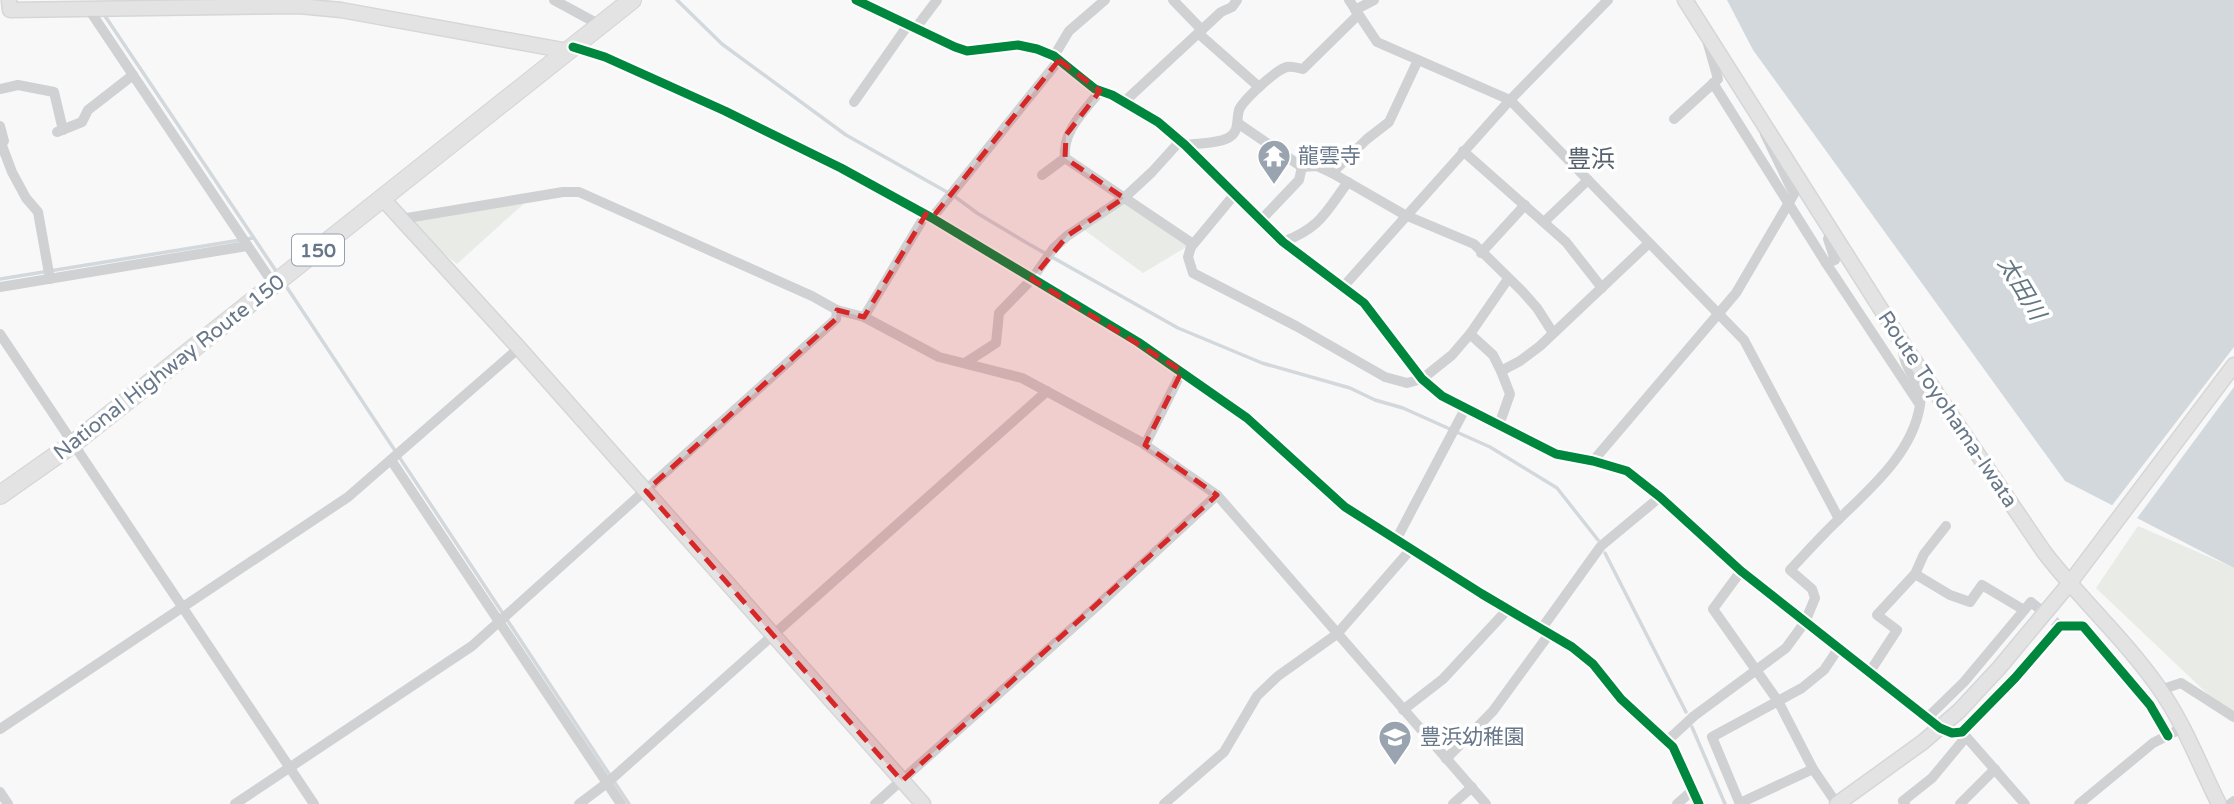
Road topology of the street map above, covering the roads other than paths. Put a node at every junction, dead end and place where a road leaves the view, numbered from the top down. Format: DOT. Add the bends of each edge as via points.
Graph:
graph roads {
  1 [pos="554,0"];
  2 [pos="632,0"];
  3 [pos="856,0"];
  4 [pos="937,0"];
  5 [pos="1105,0"];
  6 [pos="1173,0"];
  7 [pos="1237,0"];
  8 [pos="1349,0"];
  9 [pos="1374,0"];
  10 [pos="1608,0"];
  11 [pos="1685,0"];
  12 [pos="259,3"];
  13 [pos="6,7"];
  14 [pos="88,9"];
  15 [pos="1357,13"];
  16 [pos="600,25"];
  17 [pos="912,27"];
  18 [pos="1200,32"];
  19 [pos="1705,34"];
  20 [pos="571,49"];
  21 [pos="1057,58"];
  22 [pos="1418,60"];
  23 [pos="132,75"];
  24 [pos="1713,83"];
  25 [pos="1259,87"];
  26 [pos="0,89"];
  27 [pos="1100,91"];
  28 [pos="1510,100"];
  29 [pos="854,102"];
  30 [pos="1124,102"];
  31 [pos="1674,119"];
  32 [pos="1762,123"];
  33 [pos="1239,124"];
  34 [pos="0,126"];
  35 [pos="0,143"];
  36 [pos="1182,143"];
  37 [pos="1463,151"];
  38 [pos="1065,158"];
  39 [pos="1302,167"];
  40 [pos="1332,173"];
  41 [pos="1042,175"];
  42 [pos="1588,180"];
  43 [pos="1348,182"];
  44 [pos="1234,195"];
  45 [pos="1124,198"];
  46 [pos="383,199"];
  47 [pos="1789,202"];
  48 [pos="1525,205"];
  49 [pos="1405,215"];
  50 [pos="929,216"];
  51 [pos="401,219"];
  52 [pos="1259,221"];
  53 [pos="1544,222"];
  54 [pos="1832,232"];
  55 [pos="1283,242"];
  56 [pos="1649,243"];
  57 [pos="1193,244"];
  58 [pos="247,246"];
  59 [pos="1481,253"];
  60 [pos="1826,263"];
  61 [pos="50,279"];
  62 [pos="1032,279"];
  63 [pos="1508,279"];
  64 [pos="274,285"];
  65 [pos="0,287"];
  66 [pos="1342,287"];
  67 [pos="1602,288"];
  68 [pos="837,310"];
  69 [pos="1718,314"];
  70 [pos="864,317"];
  71 [pos="1553,333"];
  72 [pos="1470,334"];
  73 [pos="1,337"];
  74 [pos="1903,344"];
  75 [pos="519,348"];
  76 [pos="965,363"];
  77 [pos="2234,365"];
  78 [pos="1182,371"];
  79 [pos="1501,371"];
  80 [pos="1422,379"];
  81 [pos="1047,390"];
  82 [pos="1920,405"];
  83 [pos="1465,409"];
  84 [pos="1499,425"];
  85 [pos="74,443"];
  86 [pos="1145,444"];
  87 [pos="391,460"];
  88 [pos="1592,461"];
  89 [pos="646,491"];
  90 [pos="0,495"];
  91 [pos="1217,495"];
  92 [pos="1660,497"];
  93 [pos="1839,519"];
  94 [pos="1947,526"];
  95 [pos="1396,540"];
  96 [pos="1410,550"];
  97 [pos="1741,571"];
  98 [pos="1915,574"];
  99 [pos="2069,584"];
  100 [pos="182,607"];
  101 [pos="1508,609"];
  102 [pos="498,622"];
  103 [pos="1805,622"];
  104 [pos="1546,631"];
  105 [pos="1337,634"];
  106 [pos="775,635"];
  107 [pos="1839,649"];
  108 [pos="1757,671"];
  109 [pos="1869,673"];
  110 [pos="2160,690"];
  111 [pos="1778,701"];
  112 [pos="1403,710"];
  113 [pos="2234,717"];
  114 [pos="1927,718"];
  115 [pos="1940,728"];
  116 [pos="2182,728"];
  117 [pos="0,729"];
  118 [pos="1964,734"];
  119 [pos="2168,736"];
  120 [pos="1667,741"];
  121 [pos="1446,759"];
  122 [pos="290,767"];
  123 [pos="1813,769"];
  124 [pos="1995,769"];
  125 [pos="902,781"];
  126 [pos="607,783"];
  127 [pos="1472,787"];
  128 [pos="1693,790"];
  129 [pos="0,792"];
  130 [pos="2234,801"];
  131 [pos="1740,803"];
  132 [pos="8,804"];
  133 [pos="235,804"];
  134 [pos="314,804"];
  135 [pos="579,804"];
  136 [pos="621,804"];
  137 [pos="875,804"];
  138 [pos="923,804"];
  139 [pos="1164,804"];
  140 [pos="1453,804"];
  141 [pos="1486,804"];
  142 [pos="1677,804"];
  143 [pos="1699,804"];
  144 [pos="1837,804"];
  145 [pos="1905,804"];
  146 [pos="1960,804"];
  147 [pos="2025,804"];
  148 [pos="2079,804"];
  149 [pos="2219,804"];
  150 [pos="2230,804"];
  1 -- 16 [label="street"];
  2 -- 16 [label="highway, National Highway Route 150 / 150"];
  3 -- 17 [label="street"];
  4 -- 17 [label="street"];
  5 -- 21 [label="street" via="1069,31"];
  6 -- 18 [label="street"];
  7 -- 18 [label="street"];
  8 -- 15 [label="street"];
  9 -- 15 [label="street"];
  10 -- 28 [label="street"];
  11 -- 19 [label="street, Route Toyohama-Iwata"];
  12 -- 14 [label="street"];
  12 -- 20 [label="street" via="341,10"];
  13 -- 14 [label="street"];
  14 -- 23 [label="street"];
  15 -- 22 [label="street" via="1377,42"];
  15 -- 25 [label="street" via="1303,69 1281,69"];
  16 -- 20 [label="highway, National Highway Route 150 / 150"];
  17 -- 21 [label="street" via="967,51 1018,45"];
  17 -- 29 [label="street"];
  18 -- 25 [label="street"];
  18 -- 30 [label="street"];
  19 -- 24 [label="street" via="1718,76"];
  19 -- 32 [label="street, Route Toyohama-Iwata"];
  20 -- 46 [label="highway, National Highway Route 150 / 150"];
  20 -- 50 [label="street" via="604,57 725,111"];
  21 -- 27 [label="street"];
  21 -- 50 [label="street"];
  22 -- 28 [label="street"];
  22 -- 40 [label="street" via="1389,122"];
  23 -- 26 [label="street" via="88,110 82,122 60,131 54,92 18,85"];
  23 -- 58 [label="street"];
  24 -- 31 [label="street"];
  24 -- 47 [label="street"];
  25 -- 33 [label="street" via="1240,108"];
  27 -- 30 [label="street"];
  27 -- 38 [label="street" via="1066,135"];
  28 -- 37 [label="street"];
  28 -- 42 [label="street"];
  30 -- 36 [label="street"];
  32 -- 47 [label="street" via="1794,194"];
  32 -- 54 [label="street, Route Toyohama-Iwata"];
  33 -- 36 [label="street" via="1227,139"];
  33 -- 39 [label="street"];
  34 -- 35 [label="street" via="4,141"];
  35 -- 61 [label="street" via="26,198 38,212"];
  36 -- 44 [label="street"];
  36 -- 45 [label="street"];
  37 -- 48 [label="street"];
  37 -- 49 [label="street"];
  38 -- 41 [label="street"];
  38 -- 45 [label="street"];
  39 -- 40 [label="street" via="1317,166"];
  39 -- 52 [label="street" via="1299,180"];
  40 -- 43 [label="street"];
  42 -- 53 [label="street"];
  42 -- 56 [label="street"];
  43 -- 49 [label="street"];
  43 -- 55 [label="street" via="1316,225"];
  44 -- 52 [label="street"];
  44 -- 57 [label="street"];
  45 -- 57 [label="street"];
  45 -- 62 [label="street" via="1067,236"];
  46 -- 51 [label="street"];
  46 -- 64 [label="highway, National Highway Route 150 / 150"];
  47 -- 60 [label="street"];
  47 -- 69 [label="street" via="1736,293"];
  48 -- 53 [label="street"];
  48 -- 59 [label="street"];
  49 -- 59 [label="street" via="1474,244"];
  49 -- 66 [label="street"];
  50 -- 62 [label="street"];
  50 -- 70 [label="street"];
  51 -- 68 [label="street" via="579,192"];
  51 -- 75 [label="street"];
  52 -- 55 [label="street"];
  53 -- 67 [label="street"];
  54 -- 60 [label="street" via="1828,239 1835,260"];
  54 -- 74 [label="street, Route Toyohama-Iwata"];
  55 -- 66 [label="street"];
  56 -- 67 [label="street"];
  56 -- 69 [label="street"];
  57 -- 80 [label="street" via="1188,257 1193,273 1385,377 1407,383"];
  58 -- 61 [label="street"];
  58 -- 64 [label="street"];
  59 -- 63 [label="street"];
  60 -- 82 [label="street"];
  61 -- 65 [label="street"];
  62 -- 76 [label="street" via="999,313 996,343"];
  62 -- 78 [label="street"];
  63 -- 71 [label="street" via="1537,308"];
  63 -- 72 [label="street"];
  64 -- 85 [label="highway, National Highway Route 150 / 150"];
  66 -- 80 [label="street" via="1364,303"];
  67 -- 71 [label="street"];
  68 -- 70 [label="street"];
  68 -- 89 [label="street" via="836,319"];
  69 -- 88 [label="street"];
  69 -- 93 [label="street" via="1744,340"];
  70 -- 76 [label="street" via="939,357"];
  71 -- 79 [label="street"];
  72 -- 79 [label="street" via="1493,355"];
  72 -- 80 [label="street"];
  73 -- 85 [label="street"];
  74 -- 82 [label="street"];
  74 -- 99 [label="street, Route Toyohama-Iwata"];
  75 -- 87 [label="street"];
  75 -- 89 [label="street"];
  76 -- 81 [label="street" via="1022,378"];
  77 -- 99 [label="street"];
  78 -- 86 [label="street"];
  78 -- 95 [label="street" via="1247,418 1345,507"];
  79 -- 84 [label="street" via="1510,394"];
  80 -- 83 [label="street"];
  81 -- 86 [label="street"];
  81 -- 106 [label="street"];
  82 -- 93 [label="street" via="1912,431 1893,463"];
  83 -- 84 [label="street"];
  83 -- 95 [label="street"];
  84 -- 88 [label="street" via="1556,454"];
  85 -- 90 [label="highway, National Highway Route 150 / 150"];
  85 -- 100 [label="street"];
  86 -- 91 [label="street"];
  87 -- 100 [label="street" via="348,497"];
  87 -- 102 [label="street"];
  88 -- 92 [label="street" via="1627,471"];
  89 -- 102 [label="street"];
  89 -- 106 [label="street"];
  91 -- 105 [label="street"];
  91 -- 125 [label="street"];
  92 -- 97 [label="street"];
  92 -- 104 [label="street" via="1601,546"];
  93 -- 103 [label="street" via="1790,570 1812,589 1815,598"];
  94 -- 98 [label="street" via="1924,554"];
  95 -- 96 [label="street"];
  96 -- 101 [label="street"];
  96 -- 105 [label="street"];
  97 -- 103 [label="street"];
  97 -- 108 [label="street" via="1713,609"];
  98 -- 109 [label="street" via="1877,615 1896,631"];
  98 -- 114 [label="street" via="1970,602 1982,585 2028,606"];
  99 -- 110 [label="street, Route Toyohama-Iwata"];
  99 -- 115 [label="street" via="1999,668"];
  100 -- 117 [label="street"];
  100 -- 122 [label="street"];
  101 -- 104 [label="street"];
  101 -- 112 [label="street" via="1443,678"];
  102 -- 122 [label="street" via="460,654"];
  102 -- 126 [label="street"];
  103 -- 107 [label="street"];
  103 -- 108 [label="street" via="1786,648"];
  104 -- 120 [label="street" via="1593,664 1621,699"];
  104 -- 121 [label="street" via="1493,710"];
  105 -- 112 [label="street"];
  105 -- 139 [label="street" via="1256,696 1224,752"];
  106 -- 125 [label="street"];
  106 -- 126 [label="street"];
  107 -- 109 [label="street"];
  107 -- 111 [label="street" via="1824,670"];
  108 -- 111 [label="street"];
  108 -- 120 [label="street"];
  109 -- 114 [label="street"];
  110 -- 113 [label="street" via="2181,683"];
  110 -- 116 [label="street, Route Toyohama-Iwata"];
  111 -- 123 [label="street"];
  111 -- 131 [label="street" via="1712,737"];
  112 -- 121 [label="street"];
  114 -- 115 [label="street"];
  115 -- 118 [label="street"];
  115 -- 144 [label="street"];
  116 -- 119 [label="street"];
  116 -- 149 [label="street, Route Toyohama-Iwata"];
  118 -- 119 [label="street" via="2060,626 2083,626 2150,705"];
  118 -- 124 [label="street"];
  118 -- 145 [label="street" via="1932,778 1903,801"];
  119 -- 148 [label="street" via="2153,743"];
  120 -- 128 [label="street"];
  121 -- 127 [label="street"];
  122 -- 133 [label="street"];
  122 -- 134 [label="street"];
  123 -- 131 [label="street"];
  123 -- 144 [label="street"];
  124 -- 146 [label="street"];
  124 -- 147 [label="street"];
  125 -- 137 [label="street"];
  125 -- 138 [label="street"];
  126 -- 135 [label="street"];
  126 -- 136 [label="street"];
  127 -- 140 [label="street"];
  127 -- 141 [label="street"];
  128 -- 142 [label="street"];
  128 -- 143 [label="street"];
  129 -- 132 [label="street"];
  130 -- 150 [label="street"];
}
